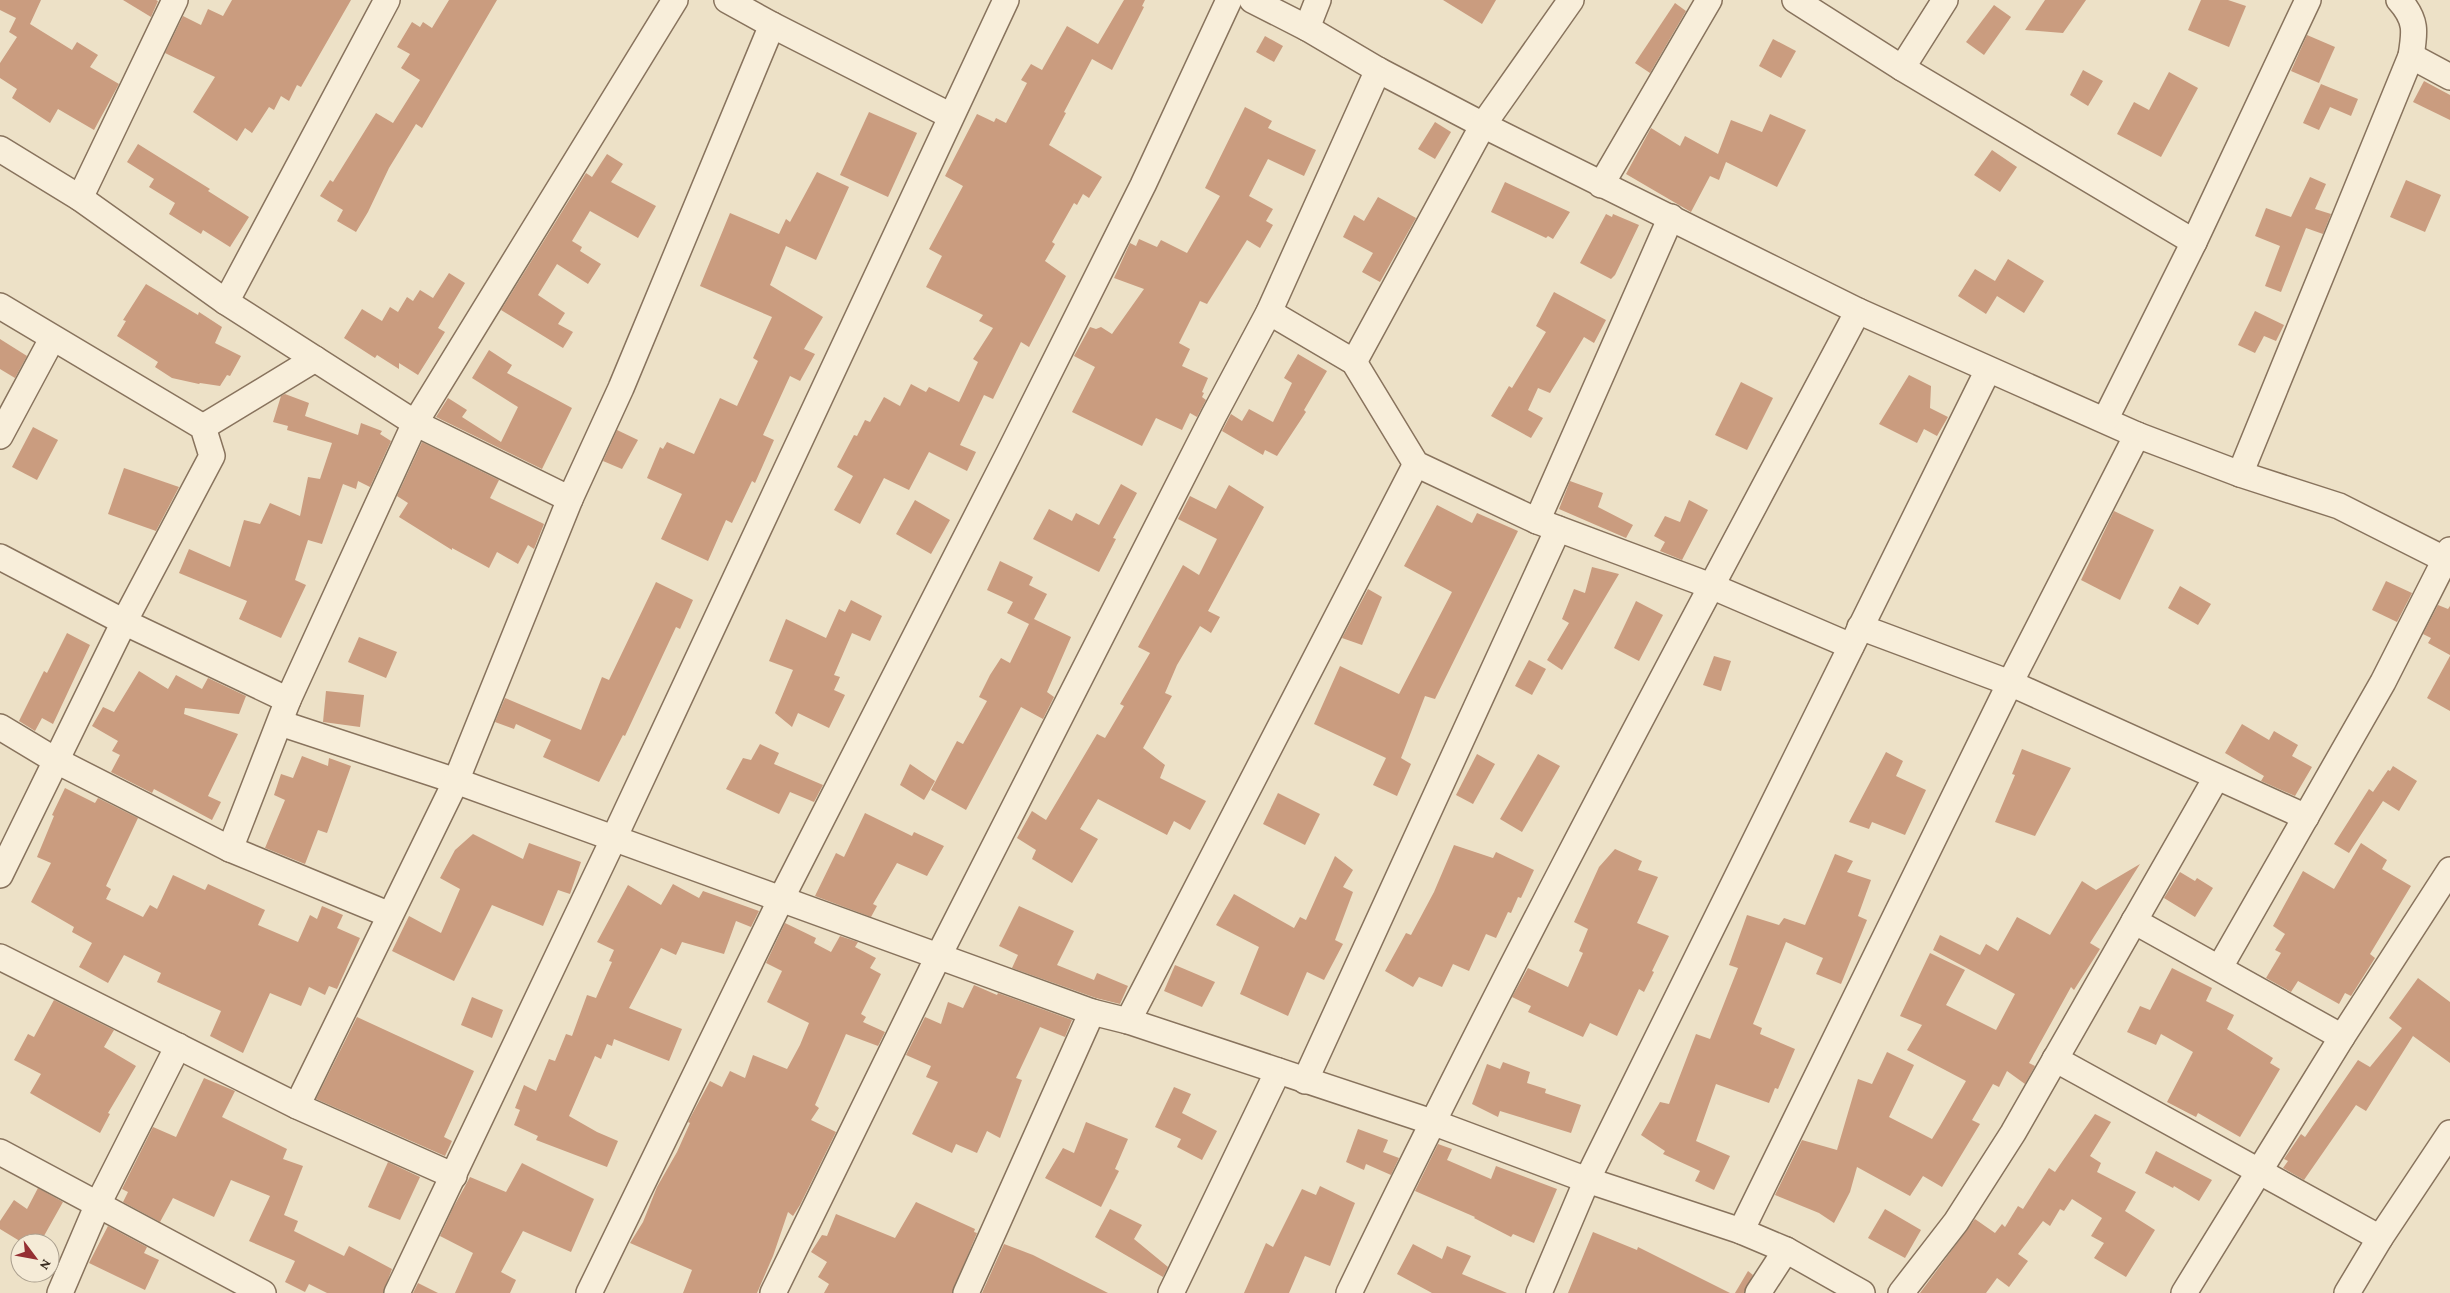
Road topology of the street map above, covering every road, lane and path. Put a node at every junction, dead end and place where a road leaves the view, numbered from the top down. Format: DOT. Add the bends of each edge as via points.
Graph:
graph roads {
  1 [pos="175,0"];
  2 [pos="387,0"];
  3 [pos="675,0"];
  4 [pos="727,0"];
  5 [pos="1006,0"];
  6 [pos="1229,0"];
  7 [pos="1252,0"];
  8 [pos="1318,0"];
  9 [pos="1571,0"];
  10 [pos="1709,0"];
  11 [pos="1795,0"];
  12 [pos="1946,0"];
  13 [pos="2308,0"];
  14 [pos="2399,0"];
  15 [pos="772,26"];
  16 [pos="1307,28"];
  17 [pos="2411,56"];
  18 [pos="1902,68"];
  19 [pos="1378,70"];
  20 [pos="2450,77"];
  21 [pos="951,116"];
  22 [pos="1483,125"];
  23 [pos="0,149"];
  24 [pos="1601,185"];
  25 [pos="80,198"];
  26 [pos="1671,217"];
  27 [pos="2194,242"];
  28 [pos="226,302"];
  29 [pos="0,306"];
  30 [pos="1858,311"];
  31 [pos="1269,312"];
  32 [pos="52,339"];
  33 [pos="315,359"];
  34 [pos="1354,362"];
  35 [pos="1988,370"];
  36 [pos="2105,420"];
  37 [pos="415,423"];
  38 [pos="203,428"];
  39 [pos="2137,435"];
  40 [pos="0,436"];
  41 [pos="1416,464"];
  42 [pos="2240,474"];
  43 [pos="570,499"];
  44 [pos="1547,525"];
  45 [pos="0,557"];
  46 [pos="2449,557"];
  47 [pos="1711,586"];
  48 [pos="124,622"];
  49 [pos="1855,636"];
  50 [pos="2010,683"];
  51 [pos="288,700"];
  52 [pos="280,723"];
  53 [pos="0,727"];
  54 [pos="55,760"];
  55 [pos="2216,778"];
  56 [pos="456,781"];
  57 [pos="2306,817"];
  58 [pos="614,838"];
  59 [pos="230,849"];
  60 [pos="2450,870"];
  61 [pos="0,875"];
  62 [pos="782,897"];
  63 [pos="390,915"];
  64 [pos="2134,921"];
  65 [pos="939,955"];
  66 [pos="0,957"];
  67 [pos="2220,967"];
  68 [pos="1092,1012"];
  69 [pos="1128,1021"];
  70 [pos="2342,1037"];
  71 [pos="178,1046"];
  72 [pos="2054,1059"];
  73 [pos="1278,1071"];
  74 [pos="1305,1081"];
  75 [pos="297,1106"];
  76 [pos="1432,1122"];
  77 [pos="2450,1133"];
  78 [pos="0,1152"];
  79 [pos="2260,1170"];
  80 [pos="454,1176"];
  81 [pos="1587,1180"];
  82 [pos="98,1204"];
  83 [pos="1741,1231"];
  84 [pos="2380,1238"];
  85 [pos="1786,1250"];
  86 [pos="257,1292"];
  87 [pos="60,1293"];
  88 [pos="397,1293"];
  89 [pos="589,1293"];
  90 [pos="772,1293"];
  91 [pos="966,1293"];
  92 [pos="1171,1293"];
  93 [pos="1349,1293"];
  94 [pos="1539,1293"];
  95 [pos="1758,1293"];
  96 [pos="1862,1293"];
  97 [pos="1901,1293"];
  98 [pos="2184,1293"];
  99 [pos="2347,1293"];
  1 -- 25 [label="street"];
  2 -- 28 [label="street"];
  3 -- 37 [label="street"];
  4 -- 15 [label="street"];
  5 -- 21 [label="street"];
  6 -- 62 [label="street" via="1143,185"];
  7 -- 16 [label="street"];
  8 -- 16 [label="street"];
  9 -- 22 [label="street"];
  10 -- 24 [label="street"];
  11 -- 18 [label="street"];
  12 -- 18 [label="street"];
  13 -- 27 [label="street"];
  14 -- 17 [label="street" via="2410,13 2415,29"];
  15 -- 21 [label="street"];
  15 -- 43 [label="street" via="621,388"];
  16 -- 19 [label="street"];
  17 -- 20 [label="street"];
  17 -- 42 [label="street"];
  18 -- 27 [label="street"];
  19 -- 22 [label="street"];
  19 -- 31 [label="street"];
  21 -- 58 [label="street"];
  22 -- 24 [label="street"];
  22 -- 34 [label="street"];
  23 -- 25 [label="street"];
  24 -- 26 [label="street"];
  25 -- 28 [label="street"];
  26 -- 30 [label="street"];
  26 -- 44 [label="street"];
  27 -- 36 [label="street"];
  28 -- 33 [label="street"];
  29 -- 32 [label="street"];
  30 -- 35 [label="street"];
  30 -- 47 [label="street"];
  31 -- 34 [label="street"];
  31 -- 65 [label="street"];
  32 -- 38 [label="street"];
  32 -- 40 [label="street"];
  33 -- 37 [label="street"];
  33 -- 38 [label="street"];
  34 -- 41 [label="street"];
  35 -- 36 [label="street"];
  35 -- 49 [label="street"];
  36 -- 39 [label="street"];
  37 -- 43 [label="street"];
  37 -- 51 [label="street"];
  38 -- 48 [label="street" via="212,456"];
  39 -- 42 [label="street"];
  39 -- 50 [label="street"];
  41 -- 44 [label="street"];
  41 -- 69 [label="street"];
  42 -- 46 [label="street" via="2339,506"];
  43 -- 56 [label="street"];
  44 -- 47 [label="street"];
  44 -- 74 [label="street"];
  45 -- 48 [label="street"];
  46 -- 57 [label="street"];
  47 -- 49 [label="street"];
  47 -- 76 [label="street"];
  48 -- 51 [label="street"];
  48 -- 54 [label="street"];
  49 -- 50 [label="street"];
  49 -- 81 [label="street"];
  50 -- 55 [label="street"];
  50 -- 83 [label="street"];
  51 -- 52 [label="street"];
  52 -- 56 [label="street"];
  52 -- 59 [label="street"];
  53 -- 54 [label="street"];
  54 -- 59 [label="street"];
  54 -- 61 [label="street"];
  55 -- 57 [label="street"];
  55 -- 64 [label="street"];
  56 -- 58 [label="street"];
  56 -- 63 [label="street"];
  57 -- 67 [label="street"];
  58 -- 62 [label="street"];
  58 -- 80 [label="street"];
  59 -- 63 [label="street"];
  60 -- 70 [label="street"];
  62 -- 65 [label="street"];
  62 -- 89 [label="street"];
  63 -- 75 [label="street"];
  64 -- 67 [label="street"];
  64 -- 72 [label="street"];
  65 -- 68 [label="street"];
  65 -- 90 [label="street"];
  66 -- 71 [label="street"];
  67 -- 70 [label="street"];
  68 -- 69 [label="street"];
  68 -- 91 [label="street"];
  69 -- 73 [label="street"];
  70 -- 79 [label="street"];
  71 -- 75 [label="street"];
  71 -- 82 [label="street"];
  72 -- 79 [label="street"];
  72 -- 97 [label="street" via="1983,1182"];
  73 -- 74 [label="street"];
  73 -- 92 [label="street"];
  74 -- 76 [label="street"];
  75 -- 80 [label="street"];
  76 -- 81 [label="street"];
  76 -- 93 [label="street"];
  77 -- 84 [label="street"];
  78 -- 82 [label="street"];
  79 -- 84 [label="street"];
  79 -- 98 [label="street"];
  80 -- 88 [label="street"];
  81 -- 83 [label="street"];
  81 -- 94 [label="street"];
  82 -- 86 [label="street"];
  82 -- 87 [label="street"];
  83 -- 85 [label="street"];
  84 -- 99 [label="street"];
  85 -- 95 [label="street"];
  85 -- 96 [label="street"];
}
